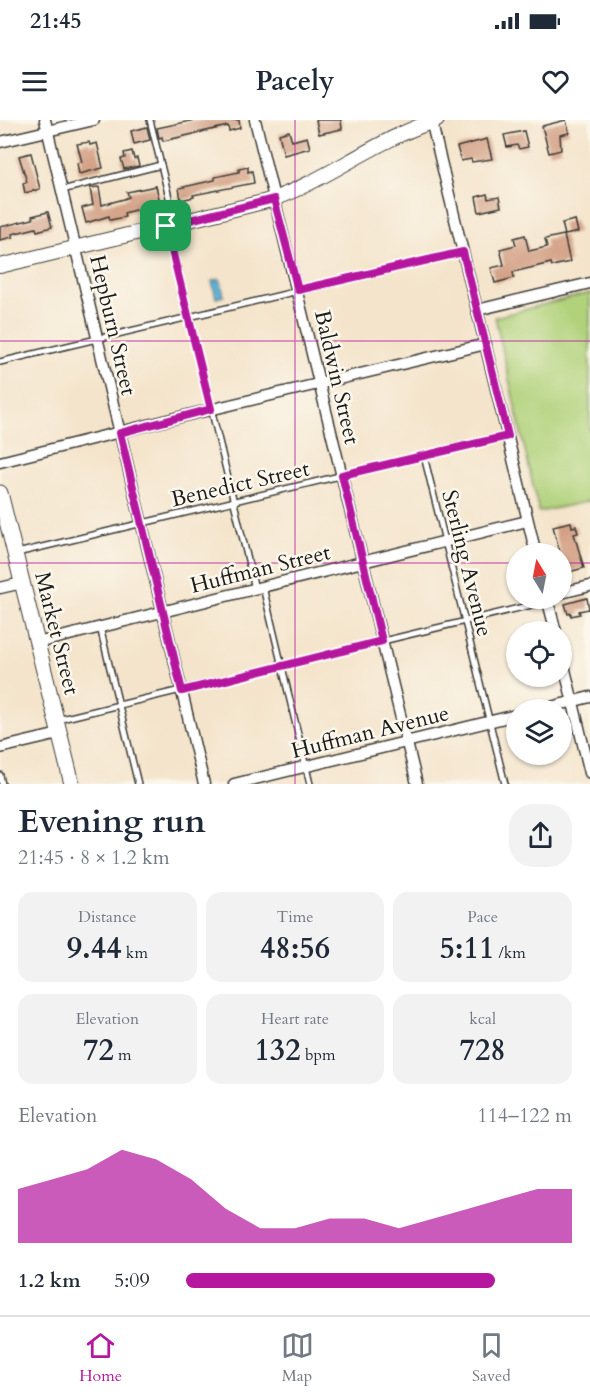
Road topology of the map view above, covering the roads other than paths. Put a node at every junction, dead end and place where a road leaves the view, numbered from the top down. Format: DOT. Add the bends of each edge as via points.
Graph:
graph roads {
  1 [pos="45,120"];
  2 [pos="94,120"];
  3 [pos="150,120"];
  4 [pos="255,120"];
  5 [pos="433,121"];
  6 [pos="47,132"];
  7 [pos="0,142"];
  8 [pos="161,165"];
  9 [pos="62,190"];
  10 [pos="274,199"];
  11 [pos="171,225"];
  12 [pos="76,248"];
  13 [pos="463,252"];
  14 [pos="0,266"];
  15 [pos="590,283"];
  16 [pos="298,290"];
  17 [pos="477,309"];
  18 [pos="189,318"];
  19 [pos="97,340"];
  20 [pos="486,344"];
  21 [pos="0,362"];
  22 [pos="320,384"];
  23 [pos="211,409"];
  24 [pos="120,433"];
  25 [pos="508,436"];
  26 [pos="424,456"];
  27 [pos="0,462"];
  28 [pos="342,475"];
  29 [pos="0,493"];
  30 [pos="233,502"];
  31 [pos="527,521"];
  32 [pos="140,523"];
  33 [pos="447,542"];
  34 [pos="533,543"];
  35 [pos="15,554"];
  36 [pos="363,562"];
  37 [pos="22,583"];
  38 [pos="590,586"];
  39 [pos="0,588"];
  40 [pos="259,588"];
  41 [pos="572,590"];
  42 [pos="513,609"];
  43 [pos="162,612"];
  44 [pos="466,621"];
  45 [pos="100,627"];
  46 [pos="382,641"];
  47 [pos="37,643"];
  48 [pos="282,666"];
  49 [pos="570,687"];
  50 [pos="182,691"];
  51 [pos="590,697"];
  52 [pos="573,701"];
  53 [pos="119,705"];
  54 [pos="506,717"];
  55 [pos="491,721"];
  56 [pos="58,727"];
  57 [pos="406,741"];
  58 [pos="0,748"];
  59 [pos="306,767"];
  60 [pos="590,773"];
  61 [pos="0,775"];
  62 [pos="2,784"];
  63 [pos="72,784"];
  64 [pos="138,784"];
  65 [pos="204,784"];
  66 [pos="234,784"];
  67 [pos="310,784"];
  68 [pos="417,784"];
  69 [pos="505,784"];
  1 -- 6 [label="street, Hepburn Street"];
  2 -- 6 [label="street"];
  3 -- 8 [label="lane"];
  4 -- 10 [label="street, Baldwin Street"];
  5 -- 10 [label="street" via="375,146"];
  5 -- 13 [label="street"];
  6 -- 7 [label="street"];
  6 -- 9 [label="street, Hepburn Street"];
  8 -- 9 [label="lane"];
  8 -- 11 [label="lane"];
  9 -- 12 [label="street, Hepburn Street"];
  10 -- 11 [label="street"];
  10 -- 16 [label="street, Baldwin Street"];
  11 -- 12 [label="street"];
  11 -- 18 [label="lane"];
  12 -- 14 [label="street"];
  12 -- 19 [label="street, Hepburn Street"];
  13 -- 16 [label="lane"];
  13 -- 17 [label="street"];
  15 -- 17 [label="street"];
  16 -- 18 [label="lane"];
  16 -- 22 [label="street, Baldwin Street"];
  17 -- 20 [label="street"];
  18 -- 19 [label="lane"];
  18 -- 23 [label="lane"];
  19 -- 21 [label="lane"];
  19 -- 24 [label="street, Hepburn Street"];
  20 -- 22 [label="street"];
  20 -- 25 [label="street"];
  22 -- 23 [label="street"];
  22 -- 28 [label="street, Baldwin Street"];
  23 -- 24 [label="street"];
  23 -- 30 [label="lane"];
  24 -- 27 [label="street"];
  24 -- 32 [label="street, Hepburn Street"];
  25 -- 26 [label="lane, Benedict Street"];
  25 -- 31 [label="street"];
  26 -- 28 [label="lane, Benedict Street"];
  26 -- 33 [label="lane, Sterling Avenue"];
  28 -- 30 [label="lane, Benedict Street"];
  28 -- 36 [label="street, Baldwin Street"];
  29 -- 35 [label="main road, Market Street"];
  30 -- 32 [label="lane, Benedict Street"];
  30 -- 40 [label="lane"];
  31 -- 33 [label="street, Huffman Street"];
  31 -- 34 [label="street"];
  32 -- 35 [label="lane, Benedict Street"];
  32 -- 43 [label="street, Hepburn Street"];
  33 -- 36 [label="street, Huffman Street"];
  33 -- 44 [label="lane, Sterling Avenue"];
  35 -- 37 [label="main road, Market Street"];
  36 -- 40 [label="street, Huffman Street"];
  36 -- 46 [label="street, Baldwin Street"];
  37 -- 39 [label="street"];
  37 -- 47 [label="main road, Market Street"];
  38 -- 41 [label="street"];
  40 -- 43 [label="street, Huffman Street"];
  40 -- 48 [label="lane"];
  42 -- 44 [label="lane"];
  43 -- 45 [label="street, Huffman Street"];
  43 -- 50 [label="street, Hepburn Street"];
  44 -- 46 [label="lane"];
  44 -- 55 [label="lane, Sterling Avenue"];
  45 -- 47 [label="street, Huffman Street"];
  45 -- 53 [label="lane"];
  46 -- 48 [label="lane"];
  46 -- 57 [label="street, Baldwin Street"];
  47 -- 56 [label="main road, Market Street"];
  48 -- 50 [label="lane"];
  48 -- 59 [label="lane"];
  49 -- 52 [label="street"];
  50 -- 53 [label="lane"];
  50 -- 65 [label="street, Hepburn Street"];
  51 -- 52 [label="street"];
  52 -- 60 [label="street"];
  53 -- 56 [label="lane"];
  53 -- 64 [label="lane"];
  54 -- 55 [label="street, Huffman Avenue"];
  55 -- 57 [label="street, Huffman Avenue"];
  55 -- 69 [label="lane, Sterling Avenue"];
  56 -- 58 [label="street"];
  56 -- 63 [label="main road, Market Street"];
  57 -- 59 [label="street, Huffman Avenue"];
  57 -- 68 [label="street, Baldwin Street"];
  59 -- 66 [label="street, Huffman Avenue"];
  59 -- 67 [label="lane"];
  61 -- 62 [label="lane"];
}
